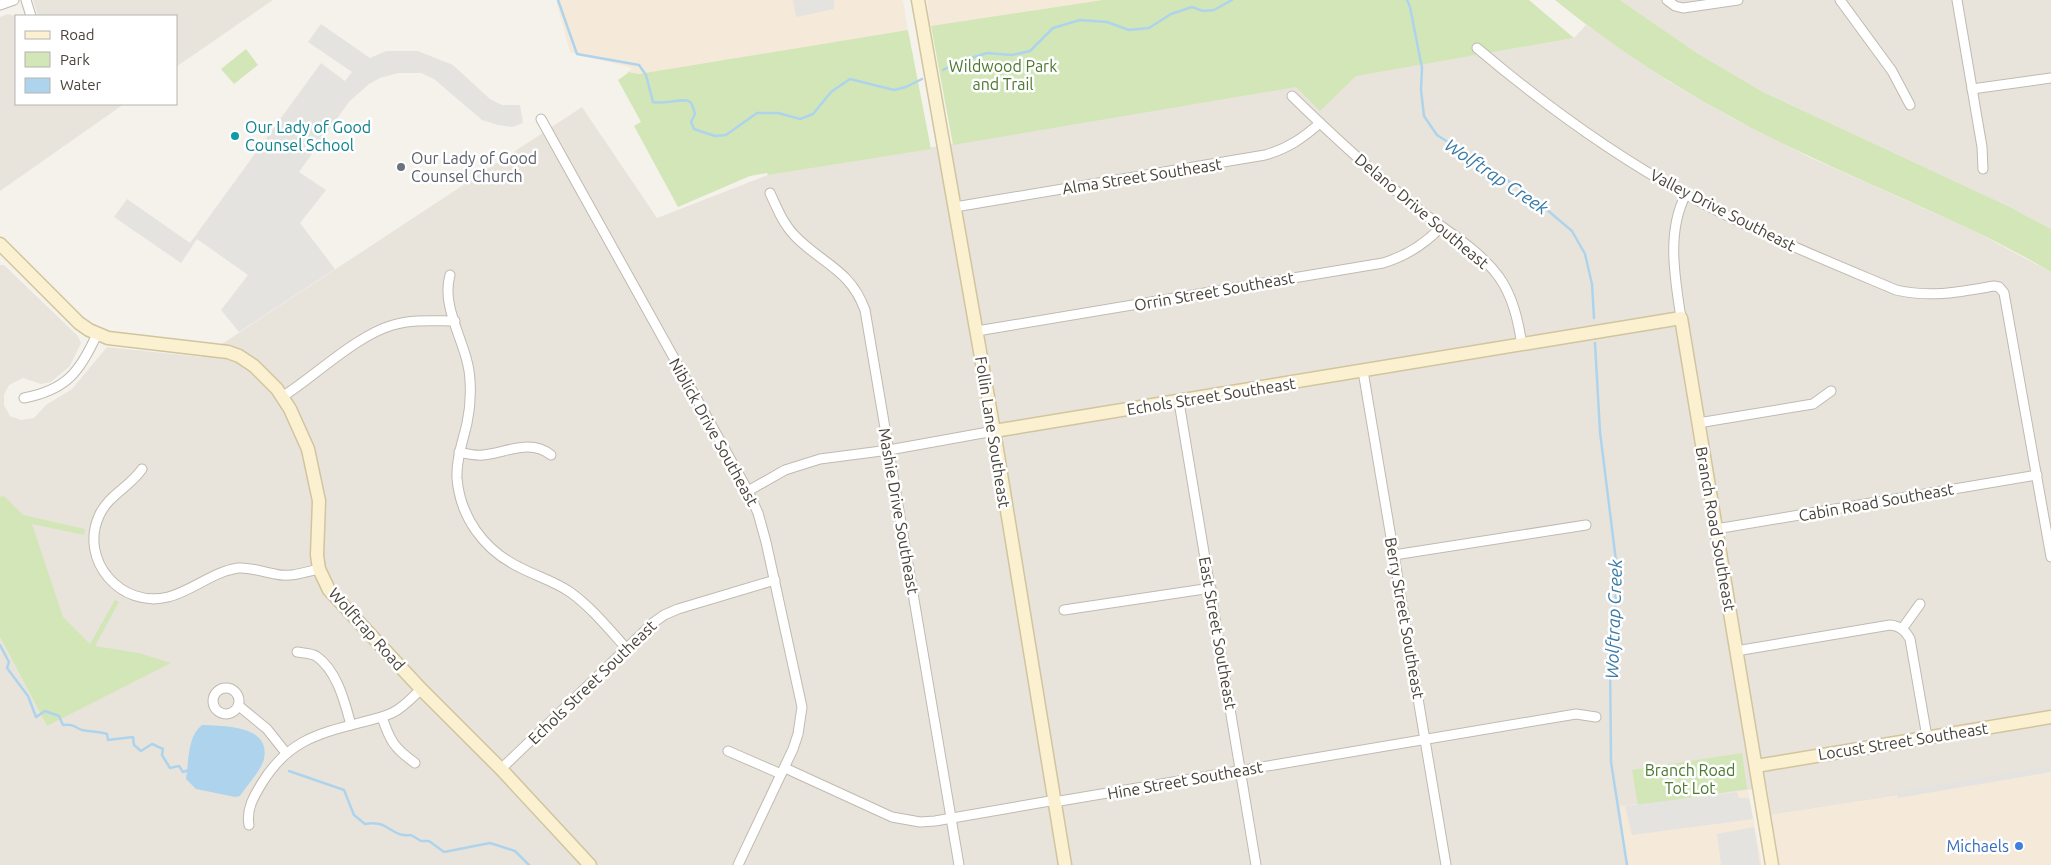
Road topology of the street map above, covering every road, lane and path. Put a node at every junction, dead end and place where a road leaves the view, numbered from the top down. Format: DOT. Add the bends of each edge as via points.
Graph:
graph roads {
  1 [pos="14,0"];
  2 [pos="26,0"];
  3 [pos="918,0"];
  4 [pos="1738,0"];
  5 [pos="1840,0"];
  6 [pos="1957,0"];
  7 [pos="1667,3"];
  8 [pos="0,5"];
  9 [pos="31,15"];
  10 [pos="1477,48"];
  11 [pos="2051,78"];
  12 [pos="1972,89"];
  13 [pos="1292,96"];
  14 [pos="1910,105"];
  15 [pos="541,119"];
  16 [pos="1320,123"];
  17 [pos="1983,169"];
  18 [pos="770,193"];
  19 [pos="1686,194"];
  20 [pos="955,207"];
  21 [pos="1441,226"];
  22 [pos="0,245"];
  23 [pos="450,275"];
  24 [pos="1681,318"];
  25 [pos="455,321"];
  26 [pos="976,331"];
  27 [pos="97,334"];
  28 [pos="1522,345"];
  29 [pos="1363,371"];
  30 [pos="1832,392"];
  31 [pos="282,397"];
  32 [pos="24,398"];
  33 [pos="1179,402"];
  34 [pos="1698,423"];
  35 [pos="994,432"];
  36 [pos="889,450"];
  37 [pos="459,452"];
  38 [pos="551,455"];
  39 [pos="142,469"];
  40 [pos="2036,475"];
  41 [pos="748,491"];
  42 [pos="1586,525"];
  43 [pos="1716,529"];
  44 [pos="1394,554"];
  45 [pos="2051,557"];
  46 [pos="319,568"];
  47 [pos="775,580"];
  48 [pos="1211,588"];
  49 [pos="1920,604"];
  50 [pos="1064,610"];
  51 [pos="1902,629"];
  52 [pos="626,648"];
  53 [pos="1736,651"];
  54 [pos="297,652"];
  55 [pos="421,689"];
  56 [pos="239,706"];
  57 [pos="1596,716"];
  58 [pos="382,717"];
  59 [pos="2051,717"];
  60 [pos="352,725"];
  61 [pos="1927,737"];
  62 [pos="1426,739"];
  63 [pos="728,751"];
  64 [pos="286,753"];
  65 [pos="415,763"];
  66 [pos="1756,766"];
  67 [pos="501,769"];
  68 [pos="1240,770"];
  69 [pos="783,771"];
  70 [pos="1054,802"];
  71 [pos="951,818"];
  72 [pos="249,825"];
  73 [pos="590,865"];
  74 [pos="738,865"];
  75 [pos="959,865"];
  76 [pos="1065,865"];
  77 [pos="1256,865"];
  78 [pos="1446,865"];
  79 [pos="1772,865"];
  1 -- 8 [label="street"];
  2 -- 9 [label="street"];
  3 -- 20 [label="street, Follin Lane Southeast"];
  4 -- 7 [label="street" via="1690,8"];
  5 -- 14 [label="street" via="1892,71"];
  6 -- 12 [label="street"];
  10 -- 19 [label="street, Valley Drive Southeast" via="1588,134"];
  11 -- 12 [label="street"];
  12 -- 17 [label="street"];
  13 -- 16 [label="street, Delano Drive Southeast"];
  15 -- 41 [label="street, Niblick Drive Southeast"];
  16 -- 20 [label="street, Alma Street Southeast" via="1299,141 1265,155"];
  16 -- 21 [label="street, Delano Drive Southeast"];
  18 -- 36 [label="street, Mashie Drive Southeast" via="793,234 846,277 860,296"];
  19 -- 24 [label="street, Branch Road Southeast" via="1677,213 1674,248 1674,274"];
  19 -- 40 [label="street, Valley Drive Southeast" via="1773,237 1896,290 1937,295 1999,287 2004,294"];
  20 -- 26 [label="street, Follin Lane Southeast"];
  21 -- 26 [label="street, Orrin Street Southeast" via="1430,239 1412,251 1383,263"];
  21 -- 28 [label="street, Delano Drive Southeast" via="1480,256 1499,277 1513,304"];
  22 -- 27 [label="street, Wolftrap Road" via="79,323"];
  23 -- 25 [label="street" via="448,300"];
  24 -- 28 [label="street, Echols Street Southeast"];
  24 -- 34 [label="street, Branch Road Southeast"];
  25 -- 31 [label="street" via="417,321 381,329"];
  25 -- 37 [label="street" via="470,380 468,421"];
  26 -- 35 [label="street, Follin Lane Southeast"];
  27 -- 31 [label="street, Wolftrap Road" via="228,352 254,366"];
  27 -- 32 [label="street" via="87,357 72,377 50,391"];
  28 -- 29 [label="street, Echols Street Southeast"];
  29 -- 33 [label="street, Echols Street Southeast"];
  29 -- 44 [label="street, Berry Street Southeast"];
  30 -- 34 [label="street" via="1813,404"];
  31 -- 46 [label="street, Wolftrap Road" via="308,449 313,468 319,501"];
  33 -- 35 [label="street, Echols Street Southeast"];
  33 -- 48 [label="street, East Street Southeast"];
  34 -- 43 [label="street, Branch Road Southeast"];
  35 -- 36 [label="street, Echols Street Southeast"];
  35 -- 70 [label="street, Follin Lane Southeast"];
  36 -- 41 [label="street, Echols Street Southeast" via="800,464"];
  36 -- 71 [label="street, Mashie Drive Southeast"];
  37 -- 38 [label="street" via="480,455 526,446 542,449"];
  37 -- 52 [label="street" via="457,477 462,503 476,532 486,544 508,561 570,592"];
  39 -- 46 [label="street" via="131,483 108,501 95,528 94,549 101,569 127,593 148,599 168,597 238,568 286,576"];
  40 -- 43 [label="street, Cabin Road Southeast"];
  40 -- 45 [label="street"];
  41 -- 47 [label="street, Niblick Drive Southeast" via="761,523"];
  42 -- 44 [label="street"];
  43 -- 53 [label="street, Branch Road Southeast"];
  44 -- 62 [label="street, Berry Street Southeast"];
  46 -- 55 [label="street, Wolftrap Road" via="329,590"];
  47 -- 52 [label="street, Echols Street Southeast" via="664,615"];
  47 -- 69 [label="street, Niblick Drive Southeast" via="802,707 798,734"];
  48 -- 50 [label="street"];
  48 -- 68 [label="street, East Street Southeast"];
  49 -- 51 [label="street"];
  51 -- 53 [label="street" via="1890,625"];
  51 -- 61 [label="street" via="1910,639"];
  52 -- 67 [label="street, Echols Street Southeast"];
  53 -- 66 [label="street, Branch Road Southeast"];
  54 -- 60 [label="street" via="317,657 326,666 341,692"];
  55 -- 58 [label="street" via="404,706"];
  55 -- 67 [label="street, Wolftrap Road"];
  56 -- 64 [label="street" via="267,729"];
  57 -- 62 [label="street, Hine Street Southeast" via="1576,714"];
  58 -- 60 [label="street"];
  58 -- 65 [label="street" via="398,751"];
  59 -- 61 [label="street, Locust Street Southeast"];
  60 -- 64 [label="street" via="309,738"];
  61 -- 66 [label="street, Locust Street Southeast"];
  62 -- 68 [label="street, Hine Street Southeast"];
  62 -- 78 [label="street, Berry Street Southeast"];
  63 -- 69 [label="street, Hine Street Southeast"];
  64 -- 72 [label="street" via="267,774 254,796"];
  66 -- 79 [label="street, Branch Road Southeast"];
  67 -- 73 [label="street, Wolftrap Road"];
  68 -- 70 [label="street, Hine Street Southeast"];
  68 -- 77 [label="street, East Street Southeast"];
  69 -- 71 [label="street, Hine Street Southeast" via="892,817 920,822"];
  69 -- 74 [label="street, Niblick Drive Southeast"];
  70 -- 71 [label="street, Hine Street Southeast"];
  70 -- 76 [label="street, Follin Lane Southeast"];
  71 -- 75 [label="street, Mashie Drive Southeast"];
}
